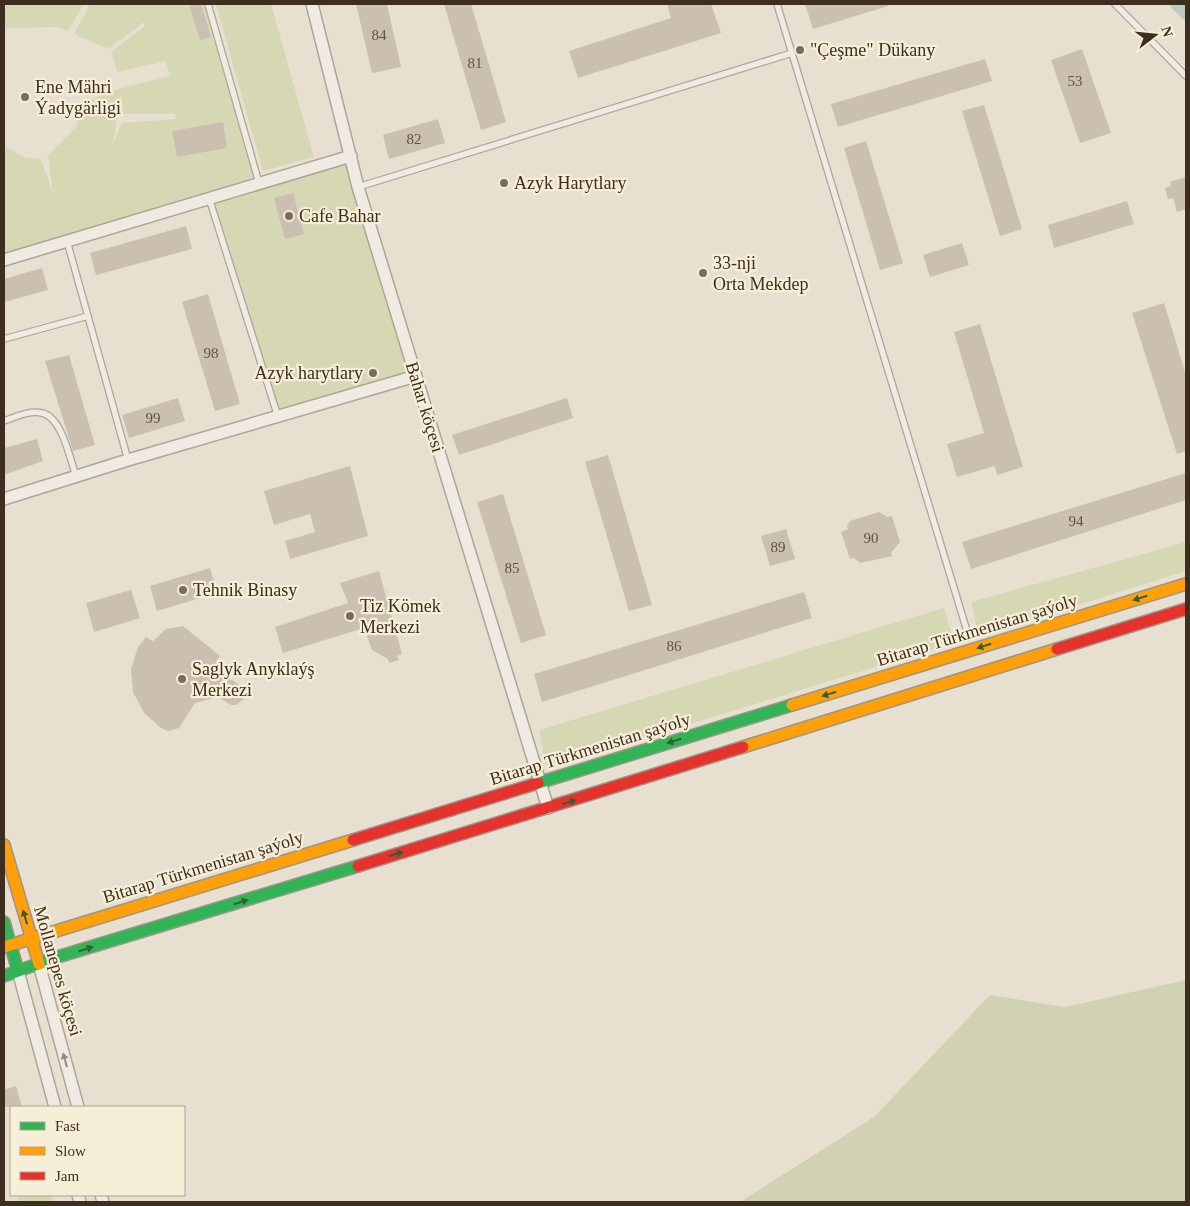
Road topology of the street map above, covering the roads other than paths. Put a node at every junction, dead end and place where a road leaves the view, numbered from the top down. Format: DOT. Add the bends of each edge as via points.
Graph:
graph roads {
  1 [pos="208,4"];
  2 [pos="312,4"];
  3 [pos="777,4"];
  4 [pos="1115,4"];
  5 [pos="792,53"];
  6 [pos="1186,76"];
  7 [pos="351,156"];
  8 [pos="259,182"];
  9 [pos="358,187"];
  10 [pos="209,198"];
  11 [pos="67,240"];
  12 [pos="4,260"];
  13 [pos="88,316"];
  14 [pos="4,339"];
  15 [pos="416,376"];
  16 [pos="278,417"];
  17 [pos="4,421"];
  18 [pos="128,460"];
  19 [pos="76,476"];
  20 [pos="4,499"];
  21 [pos="1186,584"];
  22 [pos="1186,609"];
  23 [pos="967,631"];
  24 [pos="540,782"];
  25 [pos="548,808"];
  26 [pos="4,845"];
  27 [pos="4,922"];
  28 [pos="31,939"];
  29 [pos="7,946"];
  30 [pos="39,964"];
  31 [pos="18,971"];
  32 [pos="4,976"];
  33 [pos="54,1106"];
  34 [pos="78,1106"];
  1 -- 8 [label="lane"];
  2 -- 7 [label="street, Bahar köçesi"];
  3 -- 5 [label="lane"];
  4 -- 6 [label="lane"];
  5 -- 9 [label="lane"];
  5 -- 23 [label="lane"];
  7 -- 8 [label="street"];
  7 -- 9 [label="street, Bahar köçesi"];
  8 -- 10 [label="street"];
  9 -- 15 [label="street, Bahar köçesi"];
  10 -- 11 [label="street"];
  10 -- 16 [label="lane"];
  11 -- 12 [label="street"];
  11 -- 13 [label="lane"];
  13 -- 14 [label="lane"];
  13 -- 18 [label="lane"];
  15 -- 16 [label="street"];
  15 -- 24 [label="street, Bahar köçesi"];
  16 -- 18 [label="street"];
  17 -- 19 [label="lane" via="31,413 41,412 50,416 61,432"];
  18 -- 19 [label="street"];
  19 -- 20 [label="street"];
  21 -- 24 [label="main road, Bitarap Türkmenistan şaýoly, one-way"];
  25 -- 22 [label="main road, one-way"];
  24 -- 25 [label="street, Bahar köçesi"];
  24 -- 28 [label="main road, Bitarap Türkmenistan şaýoly"];
  30 -- 25 [label="main road, one-way"];
  28 -- 26 [label="main road, Mollanepes köçesi, one-way"];
  27 -- 29 [label="main road"];
  28 -- 29 [label="main road, Bitarap Türkmenistan şaýoly"];
  28 -- 30 [label="main road, Mollanepes köçesi"];
  29 -- 31 [label="main road"];
  30 -- 31 [label="main road"];
  34 -- 30 [label="street, Mollanepes köçesi, one-way"];
  31 -- 32 [label="main road"];
  31 -- 33 [label="street"];
}
